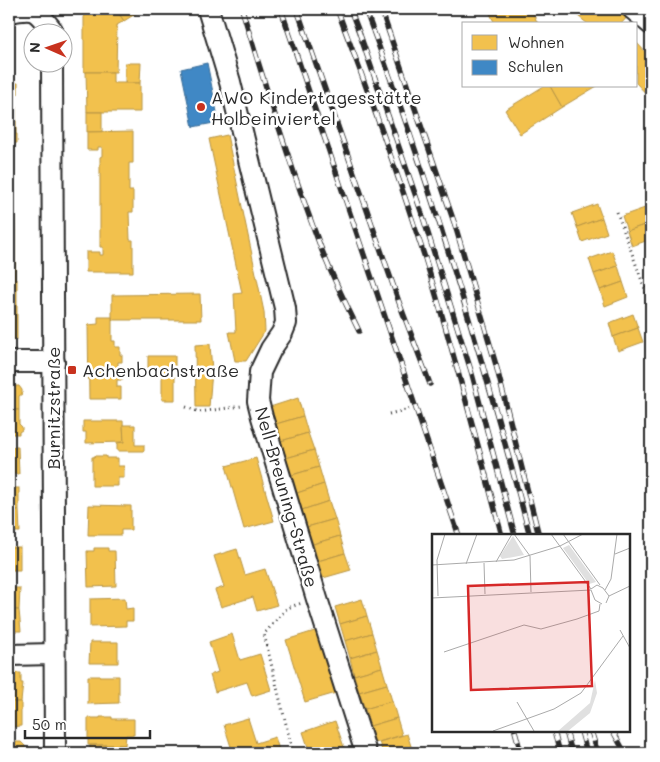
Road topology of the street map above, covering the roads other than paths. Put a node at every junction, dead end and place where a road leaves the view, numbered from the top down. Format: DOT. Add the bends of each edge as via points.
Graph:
graph roads {
  1 [pos="51,9"];
  2 [pos="208,9"];
  3 [pos="633,9"];
  4 [pos="10,10"];
  5 [pos="45,22"];
  6 [pos="52,22"];
  7 [pos="651,24"];
  8 [pos="52,72"];
  9 [pos="9,362"];
  10 [pos="54,362"];
  11 [pos="54,654"];
  12 [pos="9,655"];
  13 [pos="55,753"];
  14 [pos="366,753"];
  1 -- 6 [label="street"];
  2 -- 14 [label="street, Nell-Breuning-Straße" via="230,82 285,308 286,322 282,333 260,372 258,401 316,599"];
  3 -- 7 [label="street"];
  4 -- 5 [label="street" via="37,12"];
  8 -- 10 [label="street, Burnitzstraße"];
  9 -- 10 [label="street"];
  10 -- 11 [label="street, Burnitzstraße"];
  11 -- 12 [label="street"];
  11 -- 13 [label="street, Burnitzstraße"];
}
